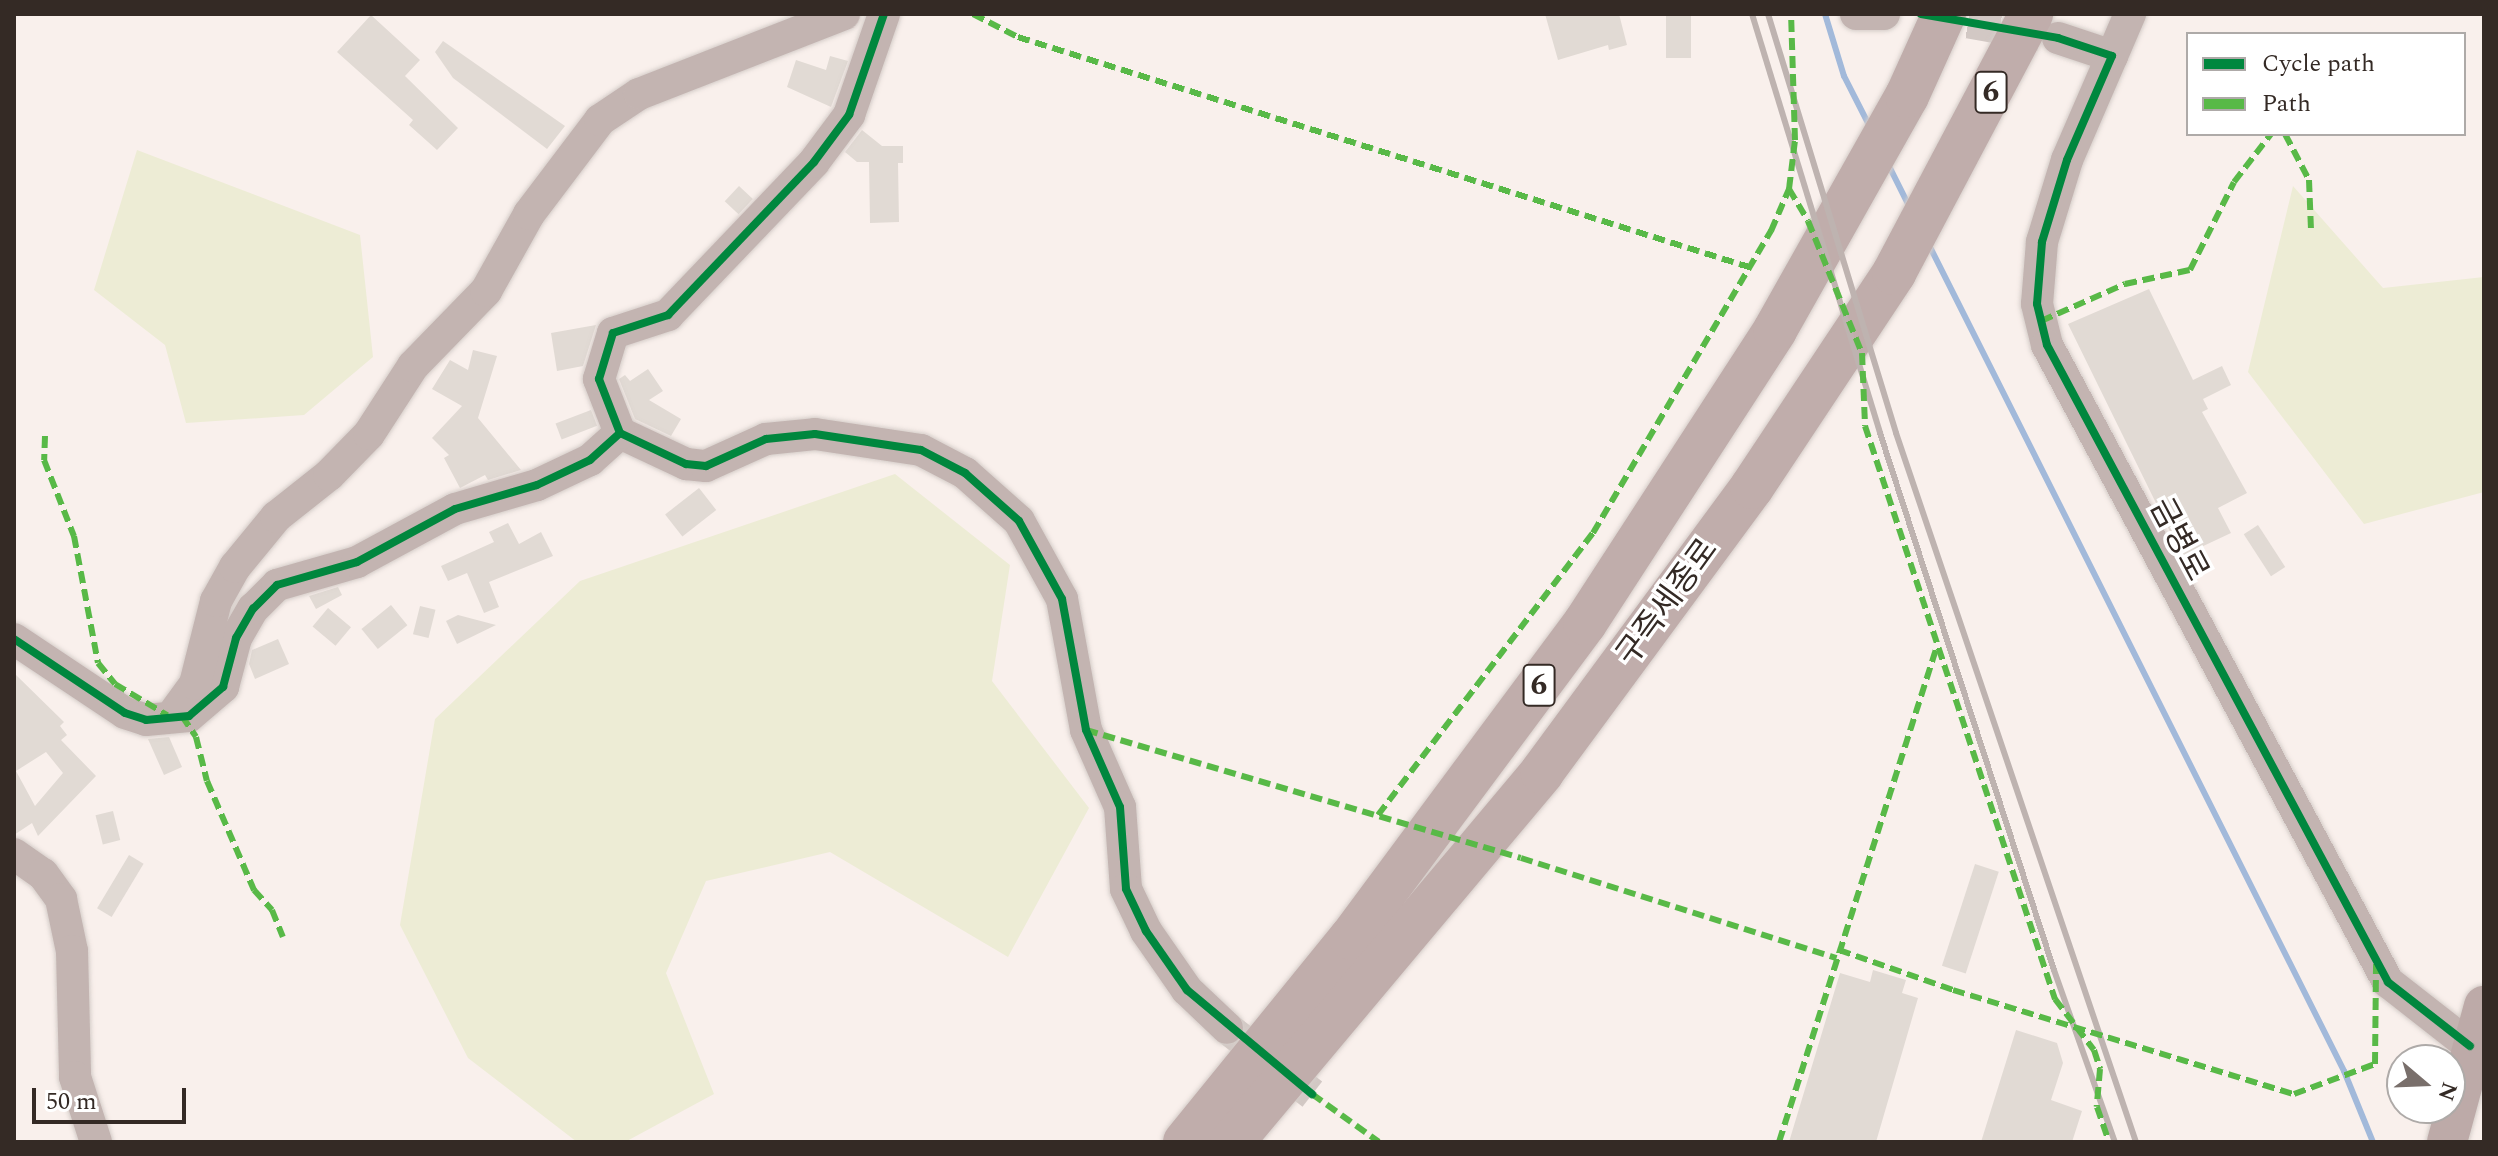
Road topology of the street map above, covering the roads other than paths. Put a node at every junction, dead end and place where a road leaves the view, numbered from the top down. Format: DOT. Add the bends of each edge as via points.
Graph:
graph roads {
  1 [pos="844,14"];
  2 [pos="884,14"];
  3 [pos="1859,14"];
  4 [pos="1884,14"];
  5 [pos="1944,14"];
  6 [pos="2130,14"];
  7 [pos="2045,26"];
  8 [pos="2112,56"];
  9 [pos="620,433"];
  10 [pos="14,639"];
  11 [pos="171,717"];
  12 [pos="14,854"];
  13 [pos="2484,1007"];
  14 [pos="1227,1028"];
  15 [pos="2470,1046"];
  16 [pos="96,1142"];
  17 [pos="1185,1142"];
  18 [pos="1232,1142"];
  19 [pos="2447,1142"];
  1 -- 11 [label="street" via="639,94 600,120 529,214 486,291 413,366 369,434 276,517 235,567 216,601 195,684"];
  2 -- 9 [label="street" via="849,115 814,162 668,315 613,333 599,379"];
  3 -- 4 [label="street"];
  5 -- 17 [label="highway, 구즉세종로 / 6" via="1907,96 1775,330 1585,623 1351,938"];
  6 -- 8 [label="street, 금병로"];
  7 -- 8 [label="street"];
  7 -- 18 [label="highway, 구즉세종로 / 6" via="1952,169 1894,273 1752,487 1542,772"];
  8 -- 15 [label="street, 금병로" via="2067,160 2042,242 2037,304 2047,345 2388,982"];
  9 -- 11 [label="street" via="590,460 537,485 455,509 357,562 277,585 253,609 236,638 223,687 189,716"];
  9 -- 14 [label="street" via="686,464 706,466 766,439 815,434 921,450 965,473 1019,521 1062,599 1086,730 1120,807 1126,889 1146,931 1187,990"];
  10 -- 11 [label="street" via="125,713 146,720"];
  12 -- 16 [label="street" via="43,874 61,899 72,951 75,1077"];
  13 -- 15 [label="main road"];
  15 -- 19 [label="main road"];
}
